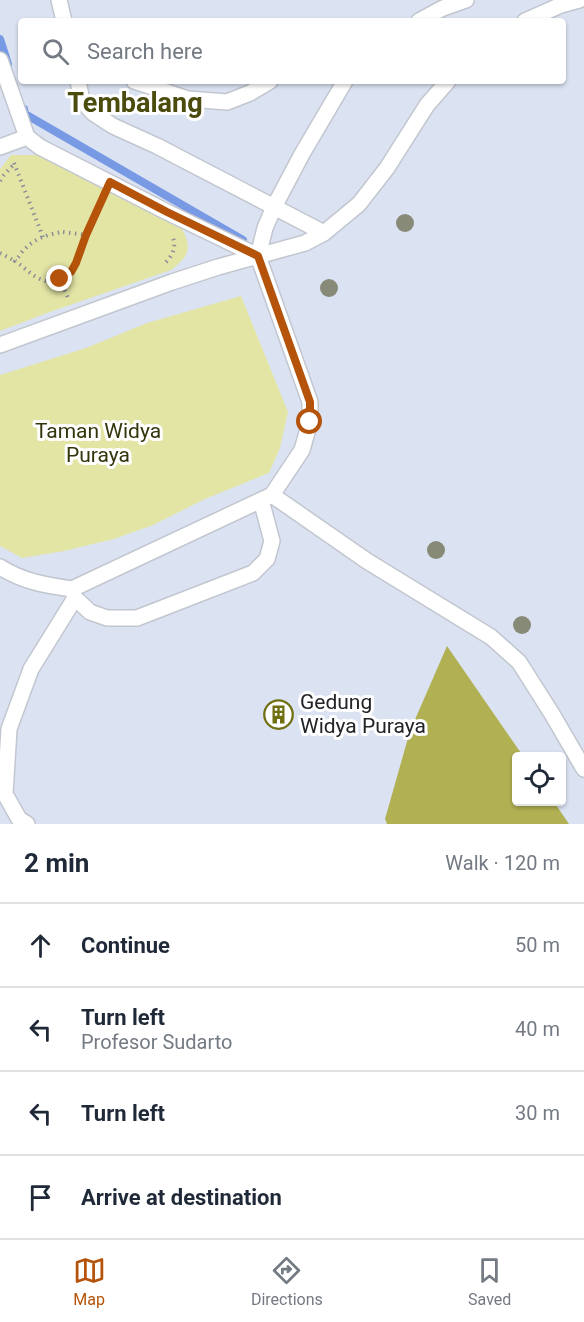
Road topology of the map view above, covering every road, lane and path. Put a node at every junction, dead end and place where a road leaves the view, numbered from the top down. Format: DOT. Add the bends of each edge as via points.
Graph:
graph roads {
  1 [pos="59,0"];
  2 [pos="466,0"];
  3 [pos="579,0"];
  4 [pos="63,18"];
  5 [pos="425,18"];
  6 [pos="532,18"];
  7 [pos="0,60"];
  8 [pos="79,84"];
  9 [pos="143,84"];
  10 [pos="265,84"];
  11 [pos="343,84"];
  12 [pos="445,84"];
  13 [pos="27,137"];
  14 [pos="0,147"];
  15 [pos="22,162"];
  16 [pos="14,163"];
  17 [pos="0,181"];
  18 [pos="110,182"];
  19 [pos="274,207"];
  20 [pos="168,229"];
  21 [pos="324,233"];
  22 [pos="86,235"];
  23 [pos="43,237"];
  24 [pos="0,253"];
  25 [pos="258,256"];
  26 [pos="15,261"];
  27 [pos="164,264"];
  28 [pos="78,294"];
  29 [pos="58,301"];
  30 [pos="0,345"];
  31 [pos="266,497"];
  32 [pos="0,567"];
  33 [pos="74,593"];
  34 [pos="584,769"];
  35 [pos="27,824"];
  1 -- 4 [label="lane"];
  2 -- 5 [label="lane"];
  3 -- 6 [label="lane"];
  7 -- 13 [label="lane"];
  8 -- 19 [label="lane" via="82,100 113,126"];
  9 -- 10 [label="lane" via="188,99 227,102"];
  11 -- 19 [label="lane"];
  12 -- 21 [label="lane" via="359,204"];
  13 -- 14 [label="lane"];
  13 -- 18 [label="lane"];
  15 -- 16 [label="path"];
  16 -- 17 [label="path"];
  16 -- 23 [label="path"];
  18 -- 22 [label="path"];
  18 -- 25 [label="lane"];
  19 -- 21 [label="lane"];
  19 -- 25 [label="lane"];
  20 -- 27 [label="path" via="174,248"];
  21 -- 25 [label="lane" via="305,243"];
  22 -- 23 [label="path" via="63,232"];
  22 -- 26 [label="path" via="71,272 54,281 42,280"];
  23 -- 26 [label="path"];
  24 -- 26 [label="path"];
  25 -- 30 [label="lane" via="172,282"];
  25 -- 31 [label="lane" via="310,402 310,422 302,450"];
  28 -- 29 [label="path"];
  31 -- 33 [label="lane"];
  31 -- 33 [label="lane" via="272,541 267,559 253,573 137,618 107,618 90,612"];
  31 -- 34 [label="lane" via="491,637 519,662"];
  32 -- 33 [label="lane" via="26,581"];
  33 -- 35 [label="lane" via="31,669 9,729 5,794 19,819"];
}
